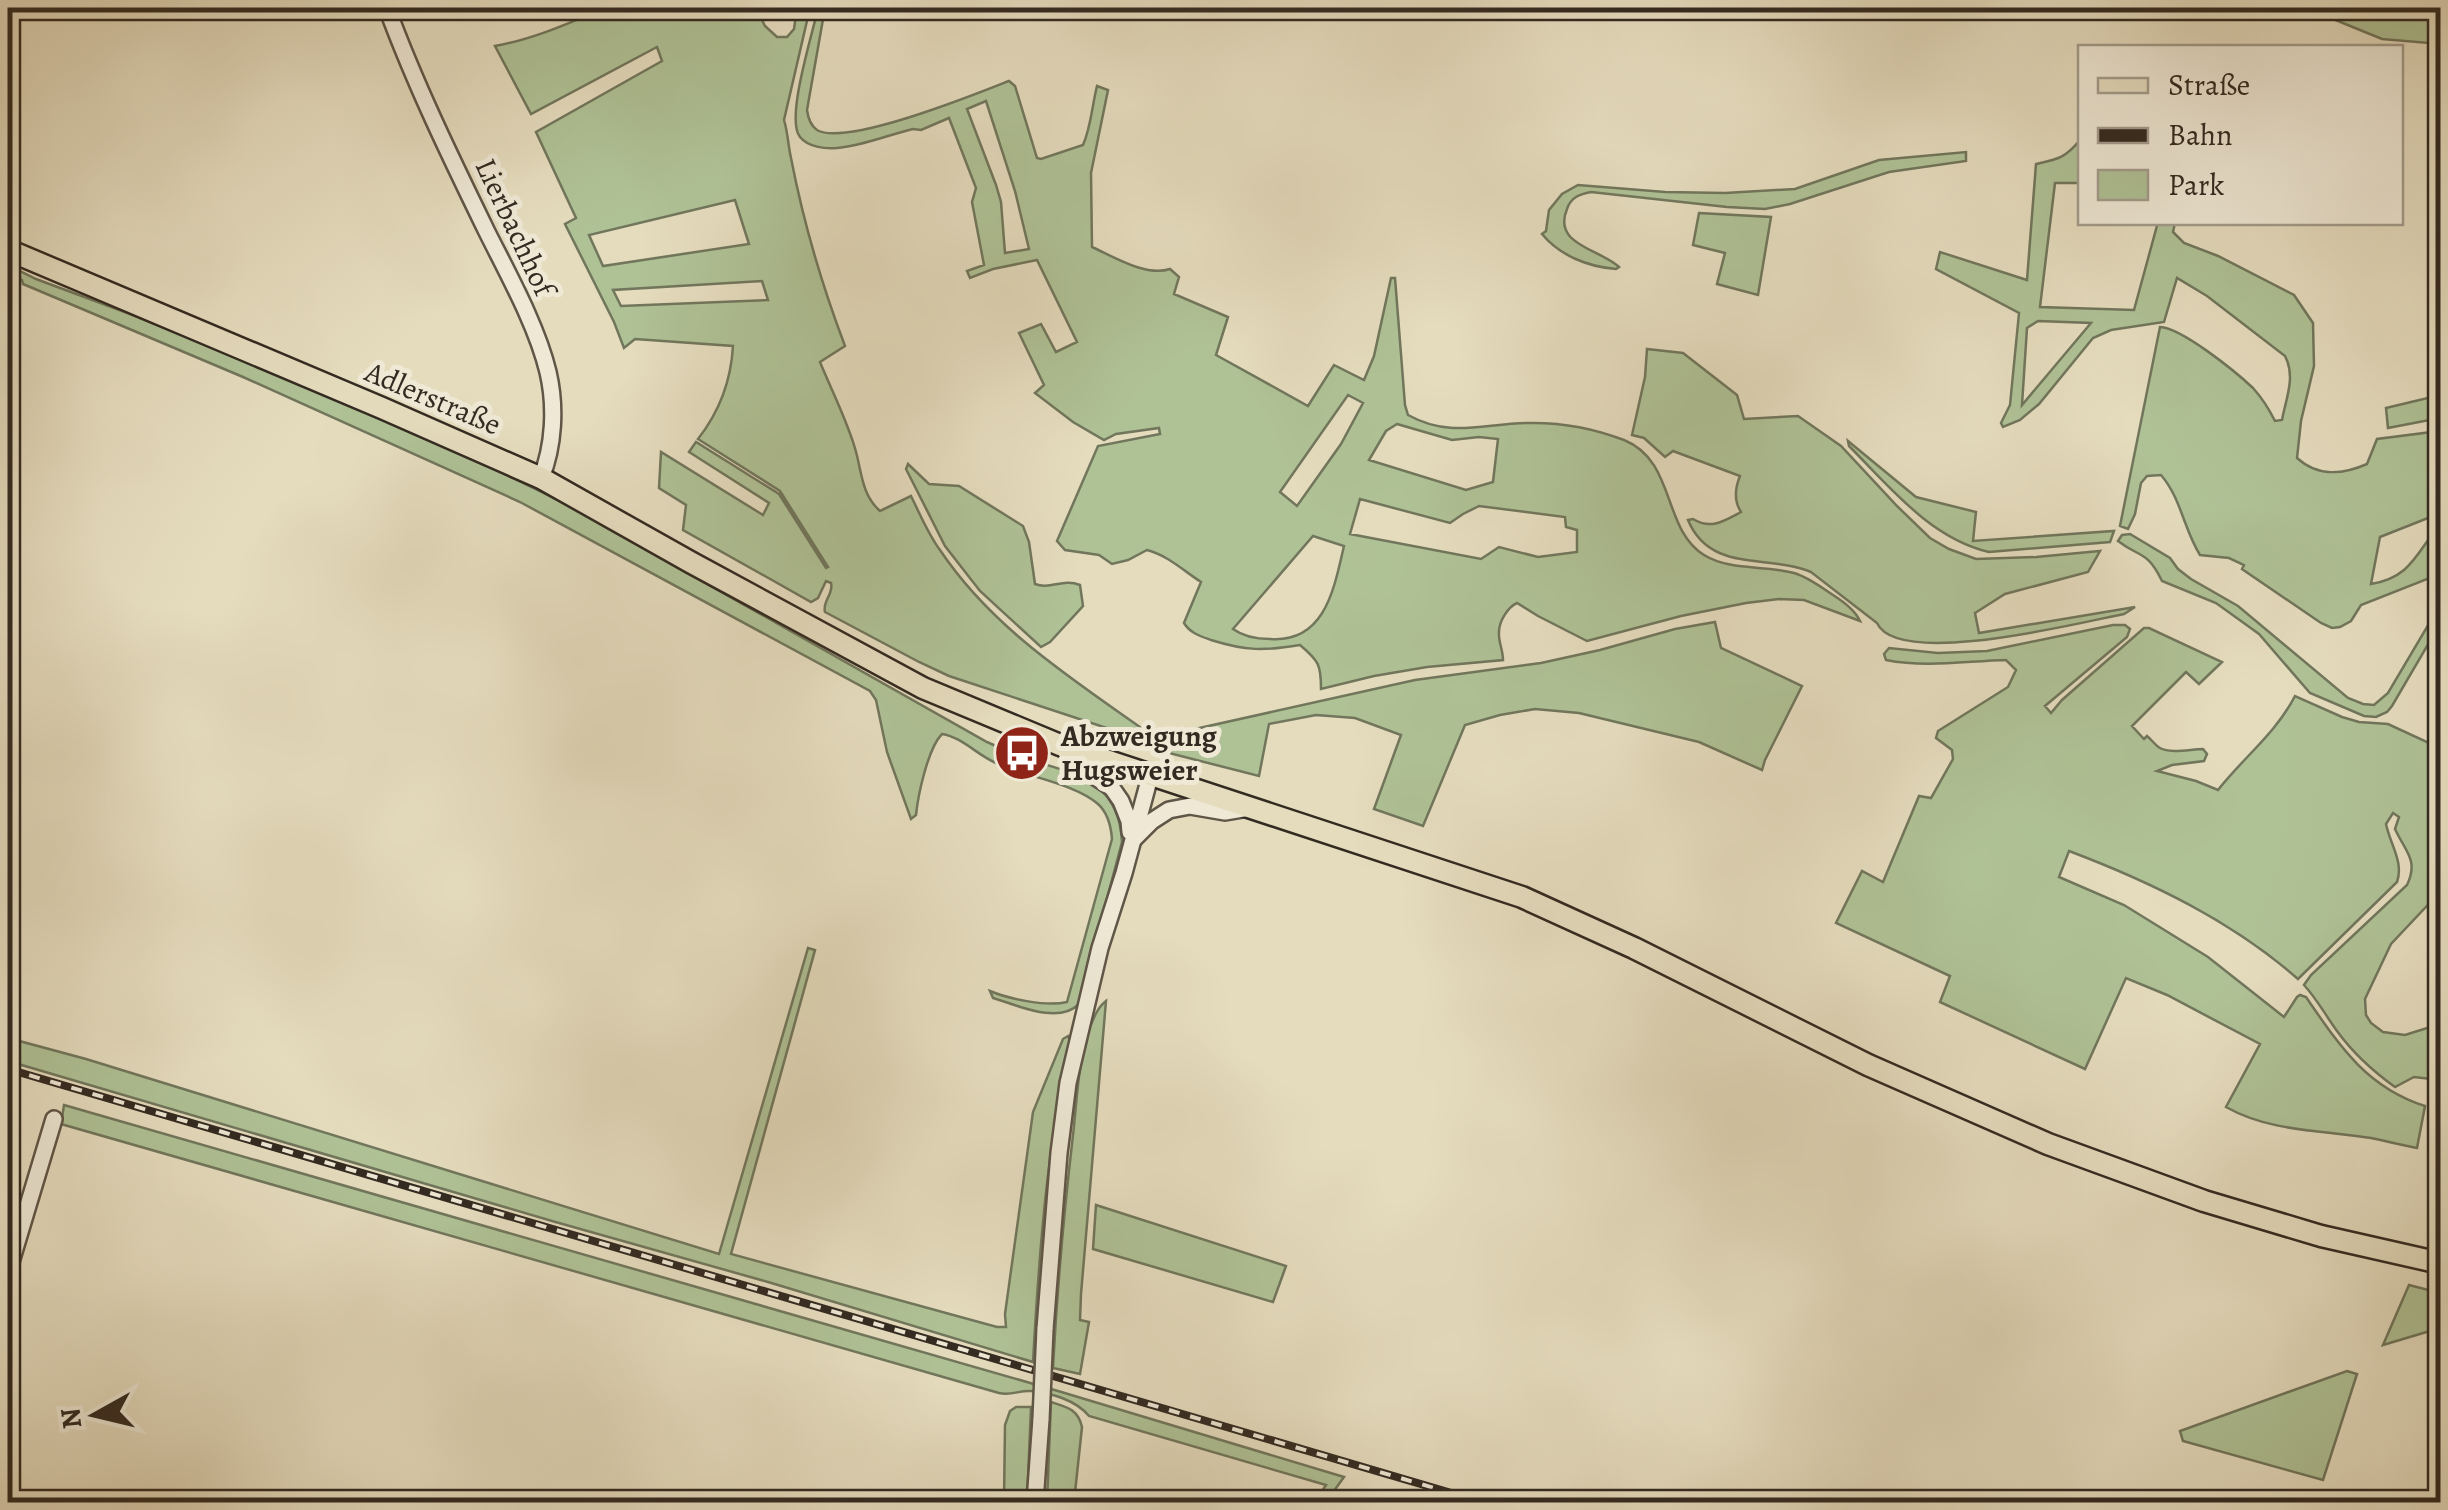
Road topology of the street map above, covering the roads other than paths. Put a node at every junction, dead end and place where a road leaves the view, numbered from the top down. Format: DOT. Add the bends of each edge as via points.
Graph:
graph roads {
  1 [pos="386,8"];
  2 [pos="8,250"];
  3 [pos="541,478"];
  4 [pos="1060,745"];
  5 [pos="1151,773"];
  6 [pos="1250,808"];
  7 [pos="1131,842"];
  8 [pos="54,1119"];
  9 [pos="2440,1264"];
  10 [pos="8,1272"];
  11 [pos="1036,1502"];
  1 -- 3 [label="street, Lierbachhof" via="547,367 552,446"];
  2 -- 3 [label="main road, Adlerstraße"];
  3 -- 4 [label="main road, Adlerstraße" via="923,688"];
  4 -- 5 [label="main road, Adlerstraße"];
  4 -- 7 [label="street" via="1112,788 1130,821"];
  5 -- 6 [label="main road, Adlerstraße"];
  5 -- 7 [label="street"];
  6 -- 7 [label="street" via="1170,810"];
  6 -- 9 [label="main road, Adlerstraße" via="1522,897 1868,1065 2048,1144 2204,1202"];
  7 -- 11 [label="street, bridge" via="1068,1083"];
  8 -- 10 [label="street"];
}
